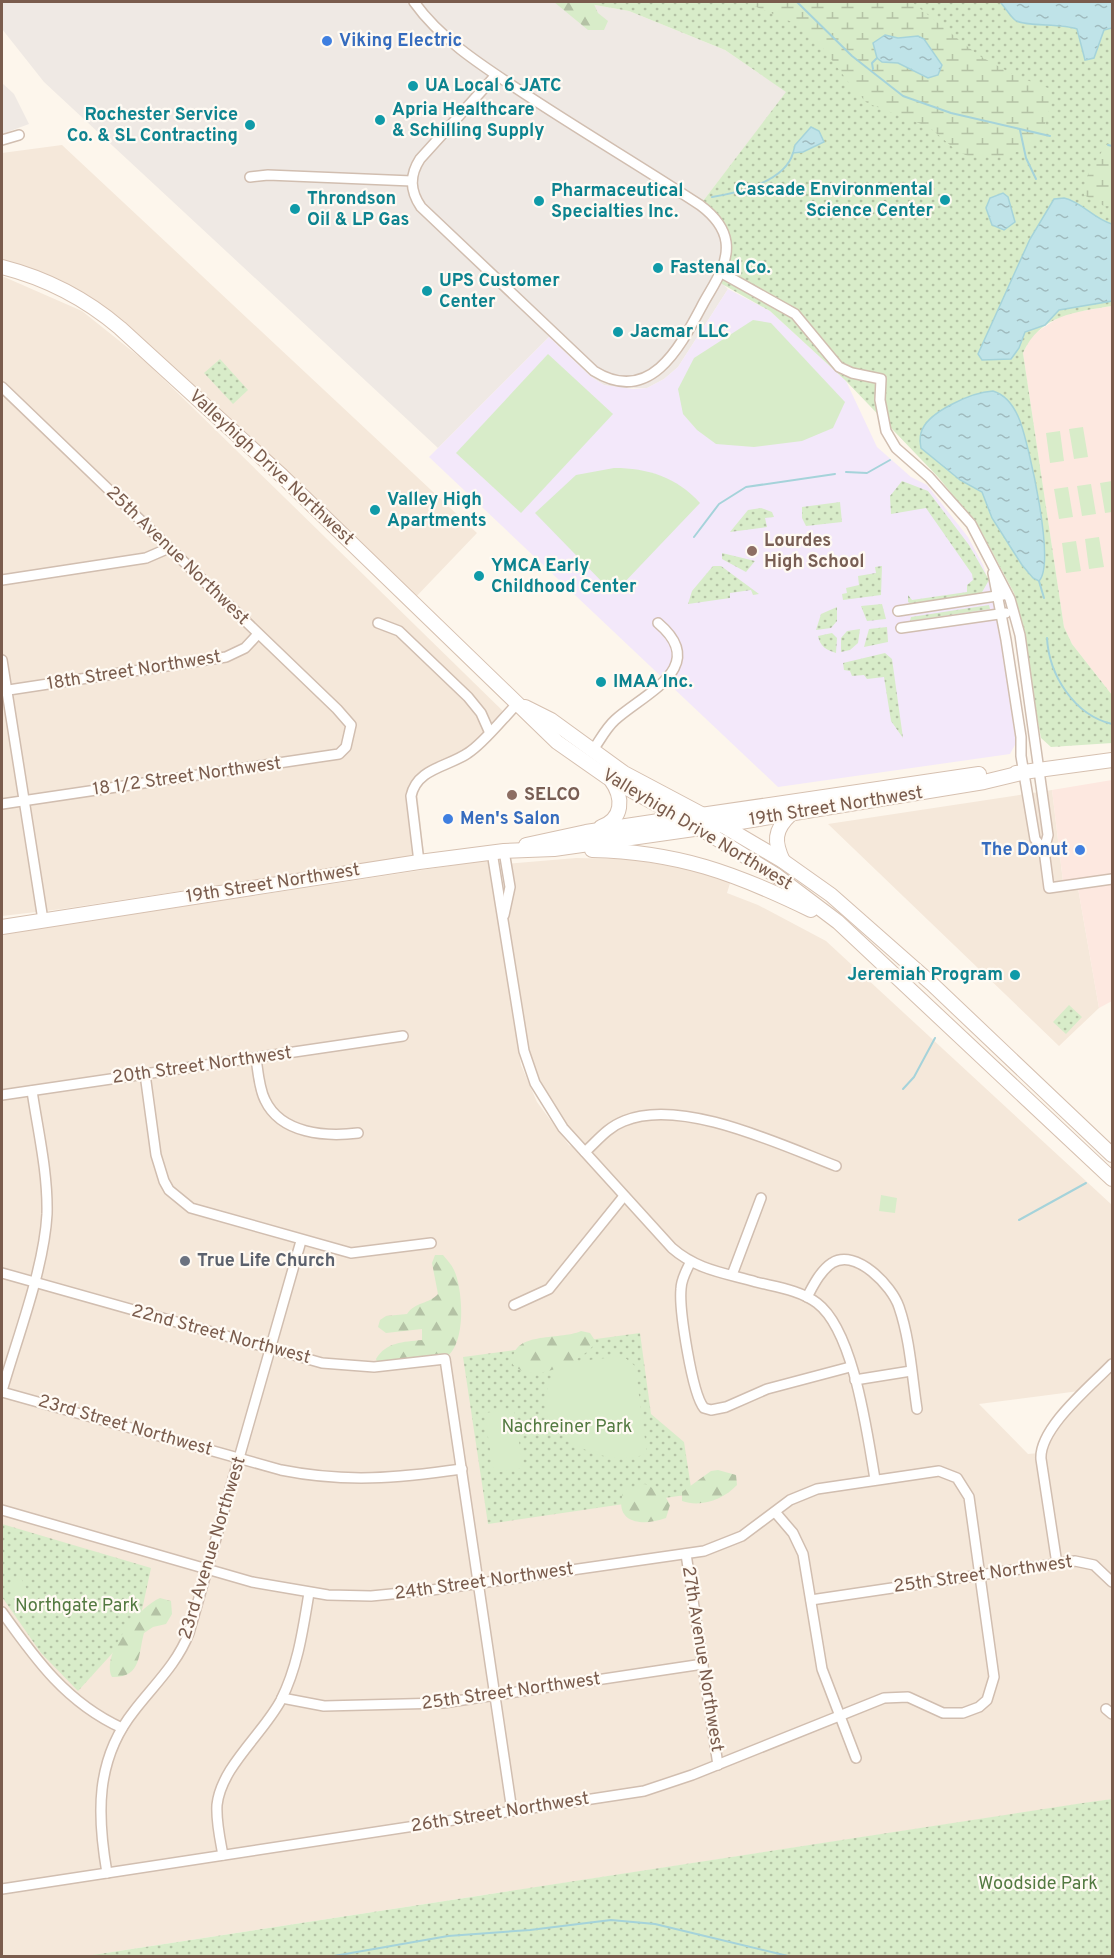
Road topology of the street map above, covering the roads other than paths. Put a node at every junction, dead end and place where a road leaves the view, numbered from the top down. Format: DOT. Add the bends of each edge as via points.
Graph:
graph roads {
  1 [pos="414,2"];
  2 [pos="496,75"];
  3 [pos="19,135"];
  4 [pos="2,140"];
  5 [pos="249,177"];
  6 [pos="412,181"];
  7 [pos="2,267"];
  8 [pos="720,272"];
  9 [pos="2,387"];
  10 [pos="169,548"];
  11 [pos="2,580"];
  12 [pos="1003,595"];
  13 [pos="898,611"];
  14 [pos="1014,611"];
  15 [pos="1001,614"];
  16 [pos="378,623"];
  17 [pos="658,623"];
  18 [pos="901,628"];
  19 [pos="258,634"];
  20 [pos="2,660"];
  21 [pos="4,691"];
  22 [pos="518,703"];
  23 [pos="351,725"];
  24 [pos="489,731"];
  25 [pos="593,750"];
  26 [pos="1113,760"];
  27 [pos="1039,771"];
  28 [pos="1025,772"];
  29 [pos="607,777"];
  30 [pos="24,800"];
  31 [pos="2,804"];
  32 [pos="790,815"];
  33 [pos="678,818"];
  34 [pos="700,821"];
  35 [pos="722,825"];
  36 [pos="586,832"];
  37 [pos="554,849"];
  38 [pos="1044,850"];
  39 [pos="498,851"];
  40 [pos="783,861"];
  41 [pos="419,862"];
  42 [pos="1113,879"];
  43 [pos="43,920"];
  44 [pos="838,922"];
  45 [pos="2,925"];
  46 [pos="403,1036"];
  47 [pos="256,1058"];
  48 [pos="145,1074"];
  49 [pos="32,1091"];
  50 [pos="2,1095"];
  51 [pos="358,1133"];
  52 [pos="585,1152"];
  53 [pos="1113,1155"];
  54 [pos="836,1166"];
  55 [pos="1113,1179"];
  56 [pos="624,1196"];
  57 [pos="761,1198"];
  58 [pos="301,1241"];
  59 [pos="430,1243"];
  60 [pos="690,1263"];
  61 [pos="2,1274"];
  62 [pos="732,1275"];
  63 [pos="33,1283"];
  64 [pos="807,1297"];
  65 [pos="514,1305"];
  66 [pos="271,1349"];
  67 [pos="1113,1364"];
  68 [pos="850,1367"];
  69 [pos="911,1371"];
  70 [pos="855,1380"];
  71 [pos="2,1392"];
  72 [pos="917,1409"];
  73 [pos="239,1458"];
  74 [pos="462,1469"];
  75 [pos="875,1479"];
  76 [pos="2,1510"];
  77 [pos="775,1512"];
  78 [pos="686,1554"];
  79 [pos="1057,1564"];
  80 [pos="208,1570"];
  81 [pos="980,1576"];
  82 [pos="1113,1582"];
  83 [pos="479,1584"];
  84 [pos="309,1593"];
  85 [pos="811,1600"];
  86 [pos="2,1612"];
  87 [pos="703,1664"];
  88 [pos="495,1696"];
  89 [pos="282,1698"];
  90 [pos="838,1715"];
  91 [pos="122,1728"];
  92 [pos="856,1758"];
  93 [pos="718,1765"];
  94 [pos="512,1811"];
  95 [pos="223,1855"];
  96 [pos="106,1873"];
  97 [pos="2,1889"];
  1 -- 2 [label="street" via="443,34"];
  2 -- 6 [label="street" via="420,159"];
  2 -- 8 [label="street" via="710,213 726,243"];
  3 -- 4 [label="street"];
  5 -- 6 [label="street"];
  6 -- 8 [label="street" via="421,207 594,371 610,379 637,379 658,371 672,357"];
  7 -- 22 [label="main road, Valleyhigh Drive Northwest" via="69,293 120,328 282,476"];
  8 -- 12 [label="street" via="795,314 839,367 881,379 880,400 886,431 897,448 965,516 986,548"];
  9 -- 10 [label="street, 25th Avenue Northwest"];
  10 -- 11 [label="street" via="146,558"];
  10 -- 19 [label="street, 25th Avenue Northwest"];
  12 -- 13 [label="street"];
  12 -- 14 [label="street"];
  12 -- 15 [label="street"];
  14 -- 15 [label="street"];
  14 -- 27 [label="street"];
  15 -- 18 [label="street"];
  15 -- 28 [label="street"];
  16 -- 24 [label="street" via="399,631 468,697"];
  17 -- 25 [label="street" via="676,646 673,670 645,699 615,720"];
  19 -- 21 [label="street, 18th Street Northwest" via="245,648 225,657"];
  19 -- 23 [label="street, 25th Avenue Northwest"];
  20 -- 21 [label="street"];
  21 -- 30 [label="street"];
  22 -- 24 [label="street"];
  22 -- 25 [label="main road, Valleyhigh Drive Northwest"];
  22 -- 29 [label="main road, Valleyhigh Drive Northwest" via="557,742"];
  23 -- 30 [label="street, 18 1/2 Street Northwest" via="346,747 339,754"];
  24 -- 41 [label="street" via="468,754 431,770 413,787"];
  25 -- 34 [label="main road, Valleyhigh Drive Northwest"];
  26 -- 27 [label="main road, 19th Street Northwest"];
  27 -- 28 [label="main road, 19th Street Northwest"];
  27 -- 38 [label="street" via="1048,835"];
  28 -- 32 [label="main road, 19th Street Northwest"];
  28 -- 34 [label="main road, 19th Street Northwest" via="945,779"];
  28 -- 38 [label="street" via="1035,839"];
  29 -- 33 [label="main road, Valleyhigh Drive Northwest"];
  29 -- 36 [label="main road" via="618,794 619,811 610,823"];
  30 -- 31 [label="street, 18 1/2 Street Northwest"];
  30 -- 43 [label="street"];
  32 -- 35 [label="main road, 19th Street Northwest"];
  32 -- 40 [label="main road" via="778,828 776,838"];
  33 -- 34 [label="main road, Valleyhigh Drive Northwest"];
  33 -- 36 [label="main road, 19th Street Northwest"];
  34 -- 35 [label="main road, 19th Street Northwest"];
  34 -- 37 [label="main road, 19th Street Northwest"];
  34 -- 44 [label="main road, Valleyhigh Drive Northwest"];
  35 -- 40 [label="main road, Valleyhigh Drive Northwest"];
  36 -- 39 [label="main road, 19th Street Northwest"];
  37 -- 39 [label="main road, 19th Street Northwest"];
  37 -- 44 [label="main road" via="627,851 688,860 761,886"];
  38 -- 42 [label="street" via="1049,888"];
  39 -- 41 [label="main road, 19th Street Northwest"];
  39 -- 52 [label="street" via="510,887 503,918 528,1067 552,1113"];
  40 -- 53 [label="main road, Valleyhigh Drive Northwest" via="868,925"];
  41 -- 43 [label="main road, 19th Street Northwest"];
  43 -- 45 [label="main road, 19th Street Northwest"];
  44 -- 55 [label="main road, Valleyhigh Drive Northwest"];
  46 -- 47 [label="street, 20th Street Northwest"];
  47 -- 48 [label="street, 20th Street Northwest"];
  47 -- 51 [label="street" via="265,1101 282,1119 318,1135"];
  48 -- 49 [label="street, 20th Street Northwest"];
  48 -- 58 [label="street" via="158,1162 169,1190 191,1208"];
  49 -- 50 [label="street, 20th Street Northwest"];
  49 -- 63 [label="street" via="47,1207"];
  52 -- 54 [label="street" via="624,1121 664,1113 754,1135"];
  52 -- 56 [label="street"];
  56 -- 60 [label="street"];
  56 -- 65 [label="street" via="556,1281 542,1293"];
  57 -- 62 [label="street"];
  58 -- 59 [label="street" via="362,1253"];
  58 -- 66 [label="street, 23rd Avenue Northwest"];
  60 -- 62 [label="street"];
  60 -- 68 [label="street" via="682,1279 680,1299 694,1390 704,1408 726,1407 767,1389"];
  61 -- 63 [label="street, 22nd Street Northwest"];
  62 -- 64 [label="street"];
  63 -- 66 [label="street, 22nd Street Northwest"];
  63 -- 71 [label="street"];
  64 -- 68 [label="street" via="837,1326"];
  64 -- 69 [label="street" via="832,1263 847,1260 863,1266 888,1289 898,1305"];
  66 -- 73 [label="street, 23rd Avenue Northwest"];
  66 -- 74 [label="street, 22nd Street Northwest" via="345,1366 394,1366 445,1359"];
  67 -- 79 [label="street" via="1052,1428 1042,1444"];
  68 -- 70 [label="street"];
  69 -- 70 [label="street"];
  69 -- 72 [label="street"];
  70 -- 75 [label="street"];
  71 -- 73 [label="street, 23rd Street Northwest"];
  73 -- 74 [label="street, 23rd Street Northwest" via="350,1480"];
  73 -- 80 [label="street, 23rd Avenue Northwest"];
  74 -- 83 [label="street"];
  75 -- 77 [label="street, 24th Street Northwest" via="808,1492"];
  75 -- 81 [label="street, 24th Street Northwest" via="934,1470 957,1478 969,1497"];
  76 -- 80 [label="street, 24th Street Northwest"];
  77 -- 78 [label="street, 24th Street Northwest" via="731,1542"];
  77 -- 85 [label="street" via="801,1549"];
  78 -- 83 [label="street, 24th Street Northwest"];
  78 -- 87 [label="street, 27th Avenue Northwest"];
  79 -- 81 [label="street, 25th Street Northwest"];
  79 -- 82 [label="street, 25th Street Northwest" via="1088,1563"];
  80 -- 84 [label="street, 24th Street Northwest"];
  80 -- 91 [label="street, 23rd Avenue Northwest" via="180,1653"];
  81 -- 85 [label="street, 25th Street Northwest"];
  81 -- 90 [label="street, 26th Street Northwest" via="994,1677 987,1700 979,1707 952,1715 899,1696"];
  83 -- 84 [label="street, 24th Street Northwest" via="371,1596"];
  83 -- 88 [label="street"];
  84 -- 89 [label="street" via="297,1657"];
  85 -- 90 [label="street" via="822,1669"];
  86 -- 91 [label="street" via="56,1683 94,1714"];
  87 -- 88 [label="street, 25th Street Northwest"];
  87 -- 93 [label="street, 27th Avenue Northwest"];
  88 -- 89 [label="street, 25th Street Northwest" via="422,1705 346,1706 309,1705"];
  88 -- 94 [label="street"];
  89 -- 95 [label="street" via="224,1780 217,1816"];
  90 -- 92 [label="street"];
  90 -- 93 [label="street, 26th Street Northwest"];
  91 -- 96 [label="street, 23rd Avenue Northwest" via="106,1764 100,1792"];
  93 -- 94 [label="street, 26th Street Northwest" via="644,1791"];
  94 -- 95 [label="street, 26th Street Northwest"];
  95 -- 96 [label="street, 26th Street Northwest"];
  96 -- 97 [label="street, 26th Street Northwest"];
}
